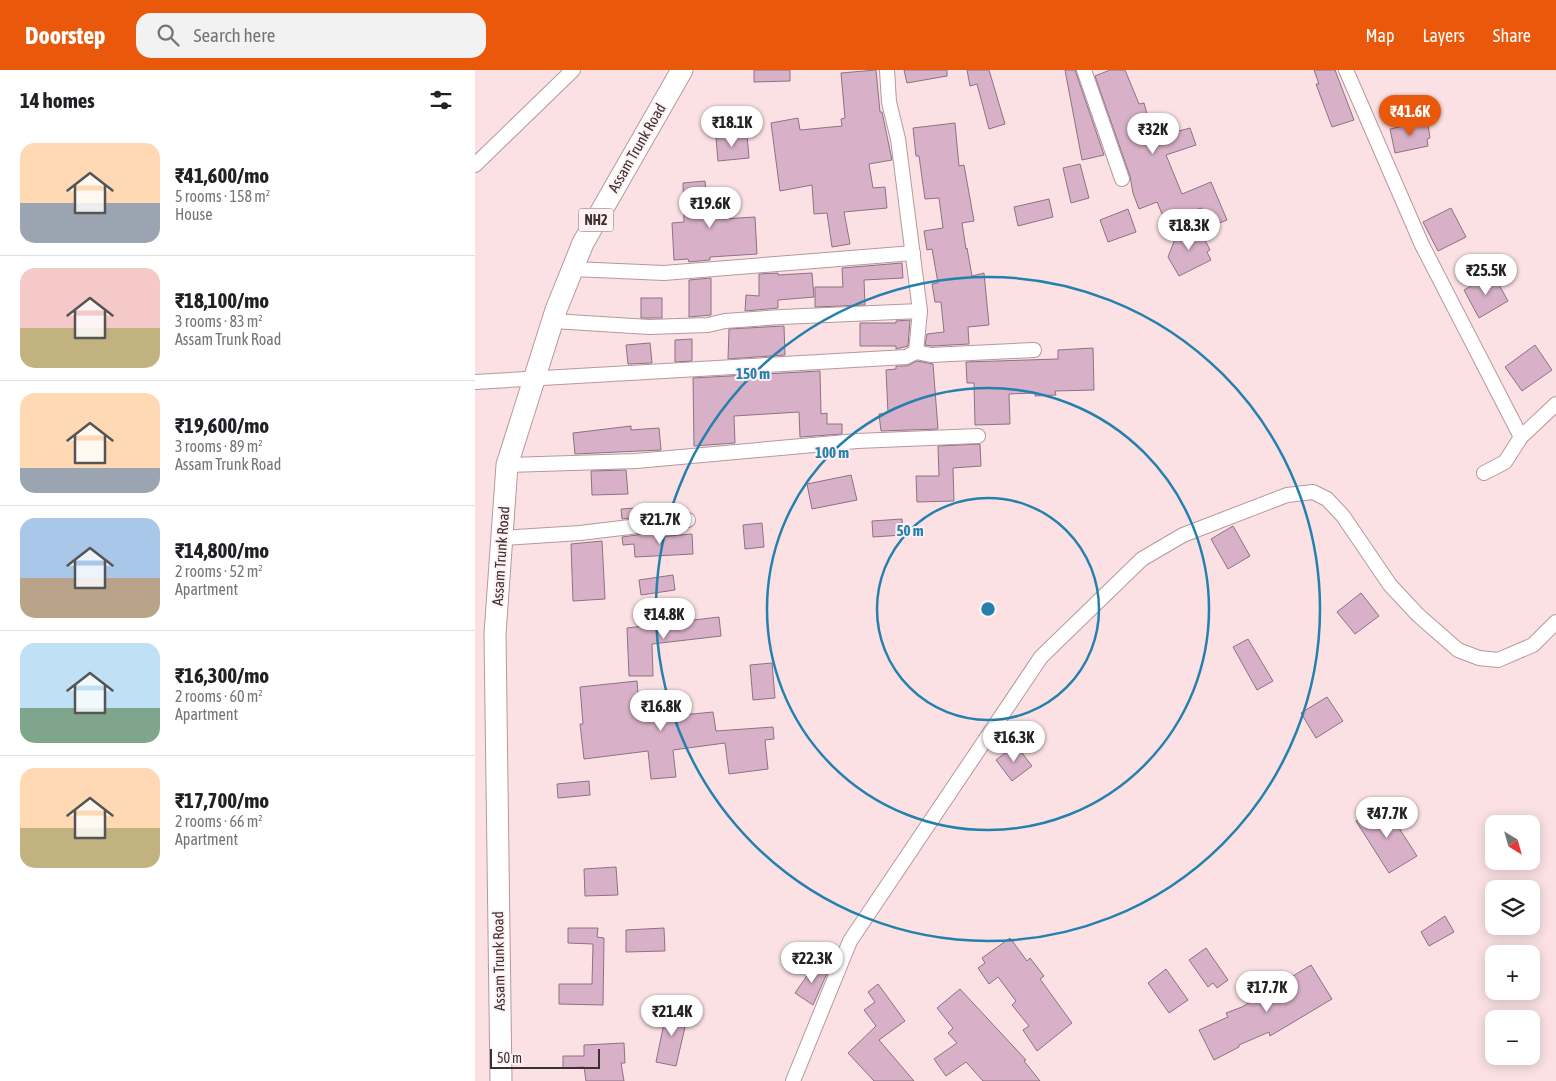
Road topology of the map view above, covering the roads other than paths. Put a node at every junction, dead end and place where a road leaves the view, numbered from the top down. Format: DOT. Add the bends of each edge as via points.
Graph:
graph roads {
  1 [pos="573,70"];
  2 [pos="682,70"];
  3 [pos="887,70"];
  4 [pos="1084,70"];
  5 [pos="1346,70"];
  6 [pos="475,165"];
  7 [pos="1122,179"];
  8 [pos="913,253"];
  9 [pos="573,269"];
  10 [pos="920,311"];
  11 [pos="553,321"];
  12 [pos="1034,350"];
  13 [pos="916,352"];
  14 [pos="534,380"];
  15 [pos="475,382"];
  16 [pos="1556,404"];
  17 [pos="978,436"];
  18 [pos="1521,437"];
  19 [pos="507,465"];
  20 [pos="1484,473"];
  21 [pos="688,520"];
  22 [pos="502,538"];
  23 [pos="1556,622"];
  24 [pos="501,1081"];
  25 [pos="793,1081"];
  1 -- 6 [label="street"];
  2 -- 9 [label="highway, Assam Trunk Road / NH2" via="583,243"];
  3 -- 8 [label="street" via="889,102"];
  4 -- 7 [label="street"];
  5 -- 18 [label="street" via="1422,245"];
  8 -- 9 [label="street" via="664,273"];
  8 -- 10 [label="street"];
  9 -- 11 [label="highway, Assam Trunk Road / NH2"];
  10 -- 11 [label="street" via="781,317 659,327"];
  10 -- 13 [label="street"];
  11 -- 14 [label="highway, Assam Trunk Road / NH2"];
  12 -- 13 [label="street" via="931,355"];
  13 -- 14 [label="street" via="906,357"];
  14 -- 15 [label="street"];
  14 -- 19 [label="highway, Assam Trunk Road / NH2"];
  16 -- 18 [label="street"];
  17 -- 19 [label="street" via="857,441 636,460"];
  18 -- 20 [label="street" via="1505,462"];
  19 -- 22 [label="highway, Assam Trunk Road / NH2"];
  21 -- 22 [label="street" via="580,533"];
  22 -- 24 [label="highway, Assam Trunk Road / NH2" via="495,634"];
  23 -- 25 [label="street" via="1533,645 1498,660 1479,658 1458,650 1417,615 1390,585 1343,516 1327,499 1313,492 1287,495 1183,535 1142,559 1041,658 850,941"];
}
